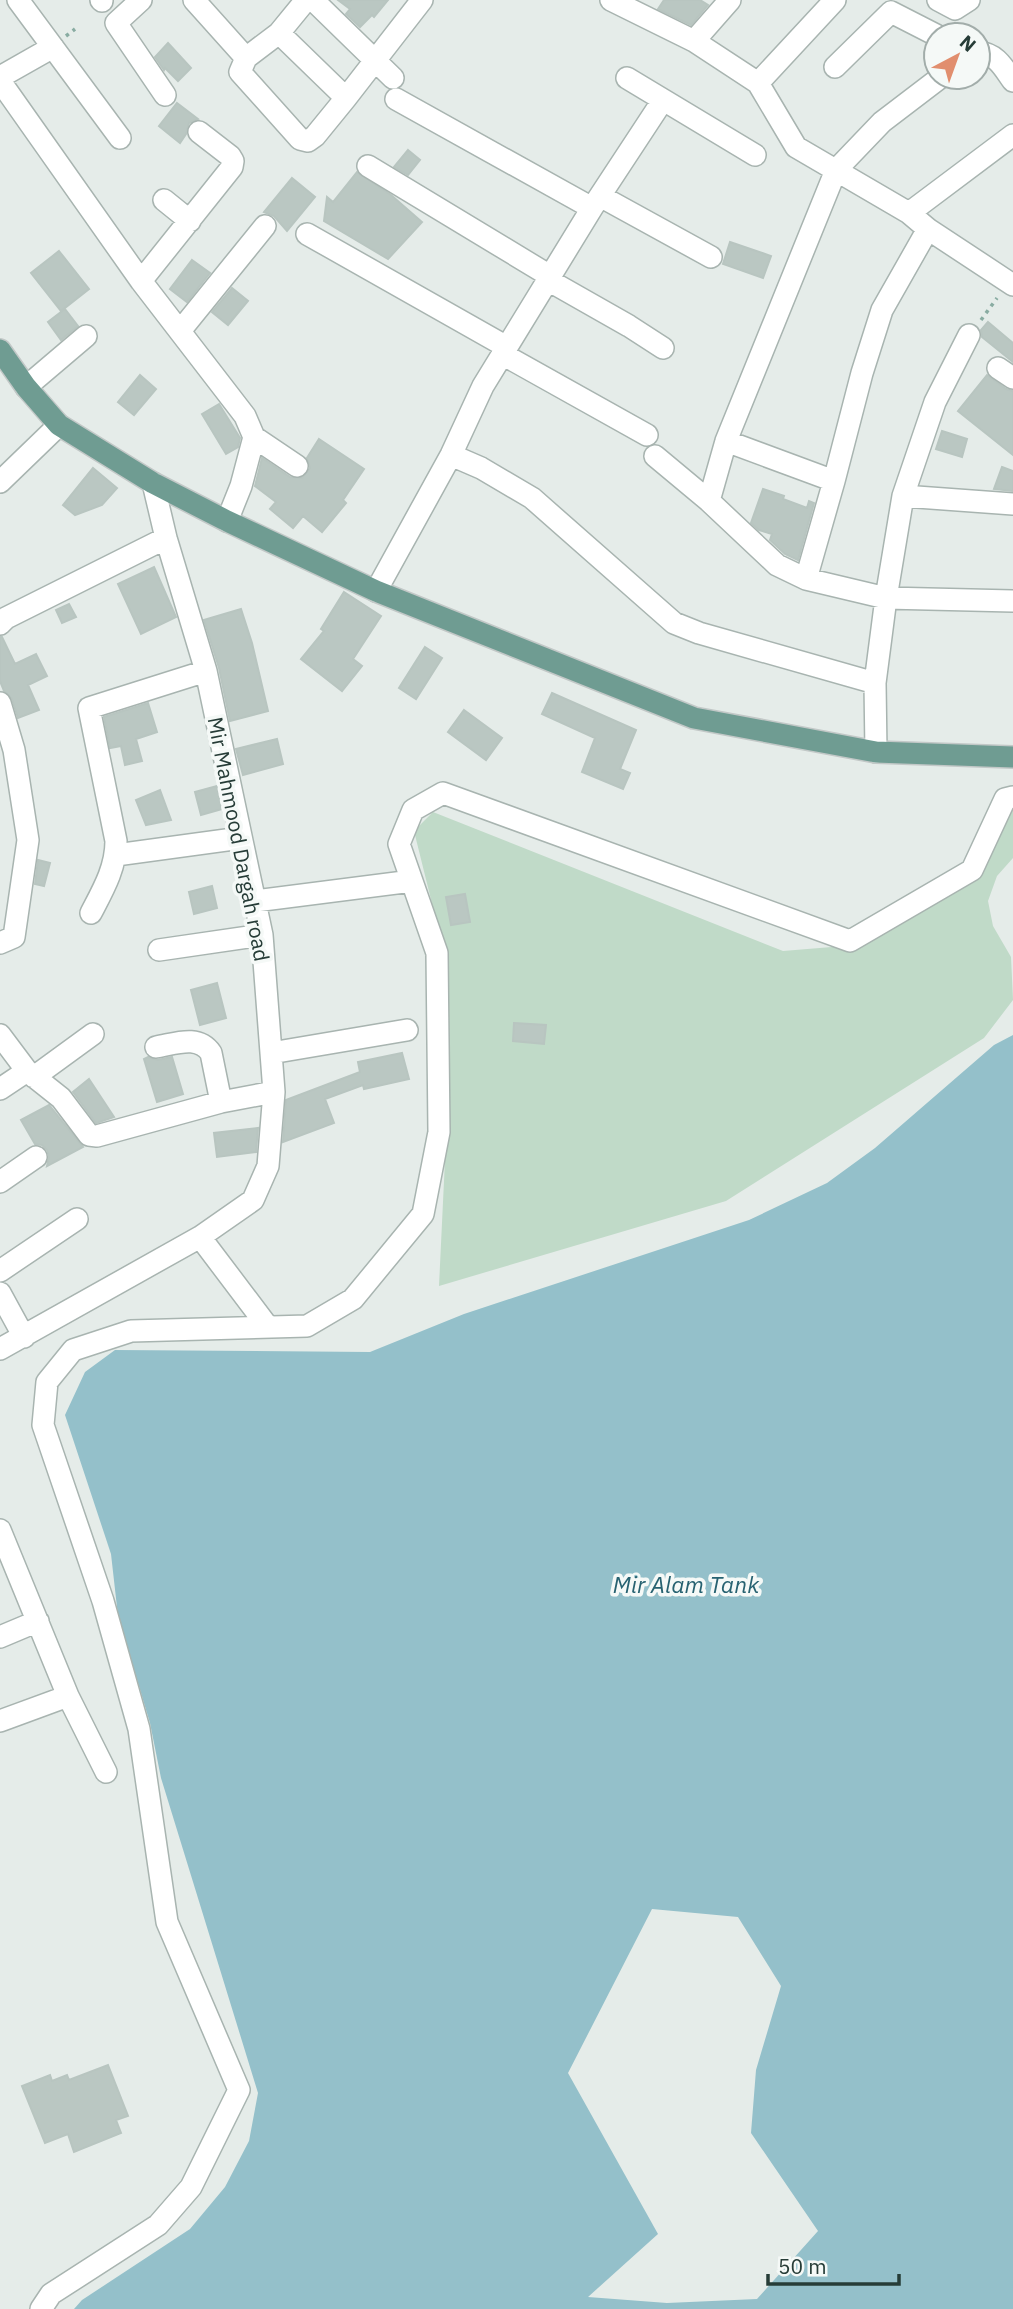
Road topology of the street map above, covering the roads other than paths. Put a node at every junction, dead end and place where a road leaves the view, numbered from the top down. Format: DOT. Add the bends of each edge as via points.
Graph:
graph roads {
  1 [pos="18,0"];
  2 [pos="141,0"];
  3 [pos="194,0"];
  4 [pos="306,0"];
  5 [pos="313,0"];
  6 [pos="422,0"];
  7 [pos="611,0"];
  8 [pos="730,0"];
  9 [pos="835,0"];
  10 [pos="938,0"];
  11 [pos="969,0"];
  12 [pos="637,6"];
  13 [pos="922,28"];
  14 [pos="279,33"];
  15 [pos="694,41"];
  16 [pos="53,47"];
  17 [pos="992,55"];
  18 [pos="246,58"];
  19 [pos="374,62"];
  20 [pos="835,67"];
  21 [pos="627,78"];
  22 [pos="0,79"];
  23 [pos="1013,81"];
  24 [pos="758,83"];
  25 [pos="923,91"];
  26 [pos="165,95"];
  27 [pos="346,97"];
  28 [pos="663,100"];
  29 [pos="199,132"];
  30 [pos="1013,135"];
  31 [pos="120,138"];
  32 [pos="755,155"];
  33 [pos="368,166"];
  34 [pos="836,170"];
  35 [pos="164,200"];
  36 [pos="596,202"];
  37 [pos="909,213"];
  38 [pos="190,221"];
  39 [pos="265,226"];
  40 [pos="928,229"];
  41 [pos="307,234"];
  42 [pos="711,257"];
  43 [pos="549,278"];
  44 [pos="141,281"];
  45 [pos="1011,284"];
  46 [pos="180,331"];
  47 [pos="969,335"];
  48 [pos="86,336"];
  49 [pos="663,348"];
  50 [pos="505,351"];
  51 [pos="2,356"];
  52 [pos="26,387"];
  53 [pos="59,425"];
  54 [pos="647,435"];
  55 [pos="254,437"];
  56 [pos="726,441"];
  57 [pos="451,454"];
  58 [pos="655,456"];
  59 [pos="297,466"];
  60 [pos="835,481"];
  61 [pos="0,482"];
  62 [pos="153,483"];
  63 [pos="903,496"];
  64 [pos="709,501"];
  65 [pos="1013,504"];
  66 [pos="227,522"];
  67 [pos="166,538"];
  68 [pos="806,579"];
  69 [pos="376,591"];
  70 [pos="886,598"];
  71 [pos="1013,601"];
  72 [pos="0,624"];
  73 [pos="206,671"];
  74 [pos="875,683"];
  75 [pos="0,703"];
  76 [pos="7,752"];
  77 [pos="876,752"];
  78 [pos="1013,757"];
  79 [pos="1013,797"];
  80 [pos="241,838"];
  81 [pos="116,855"];
  82 [pos="412,881"];
  83 [pos="255,901"];
  84 [pos="91,913"];
  85 [pos="262,935"];
  86 [pos="0,943"];
  87 [pos="159,950"];
  88 [pos="407,1030"];
  89 [pos="93,1034"];
  90 [pos="0,1035"];
  91 [pos="156,1047"];
  92 [pos="271,1053"];
  93 [pos="31,1074"];
  94 [pos="0,1089"];
  95 [pos="274,1092"];
  96 [pos="221,1102"];
  97 [pos="36,1157"];
  98 [pos="0,1182"];
  99 [pos="77,1219"];
  100 [pos="200,1237"];
  101 [pos="0,1271"];
  102 [pos="0,1293"];
  103 [pos="268,1327"];
  104 [pos="24,1337"];
  105 [pos="0,1349"];
  106 [pos="3,1544"];
  107 [pos="38,1621"];
  108 [pos="0,1637"];
  109 [pos="68,1696"];
  110 [pos="0,1721"];
  111 [pos="106,1772"];
  112 [pos="41,2309"];
  1 -- 16 [label="street"];
  2 -- 26 [label="street" via="116,23"];
  3 -- 18 [label="street"];
  4 -- 14 [label="street"];
  5 -- 19 [label="street"];
  6 -- 19 [label="street"];
  7 -- 12 [label="street"];
  8 -- 15 [label="street"];
  9 -- 24 [label="street"];
  10 -- 11 [label="street" via="955,9"];
  12 -- 15 [label="street"];
  13 -- 20 [label="street" via="891,12"];
  14 -- 18 [label="street"];
  14 -- 27 [label="street"];
  15 -- 24 [label="street"];
  16 -- 22 [label="street"];
  16 -- 31 [label="street"];
  17 -- 23 [label="street"];
  18 -- 27 [label="street" via="240,72 300,139 308,141 315,136"];
  19 -- 27 [label="street"];
  19 -- 36 [label="street" via="394,89"];
  21 -- 28 [label="street"];
  22 -- 44 [label="street"];
  24 -- 34 [label="street" via="796,147"];
  25 -- 34 [label="street" via="882,122"];
  28 -- 32 [label="street"];
  28 -- 36 [label="street"];
  29 -- 38 [label="street" via="233,161"];
  30 -- 37 [label="street"];
  33 -- 43 [label="street"];
  34 -- 37 [label="street"];
  34 -- 56 [label="street"];
  35 -- 38 [label="street"];
  36 -- 42 [label="street"];
  36 -- 43 [label="street"];
  37 -- 40 [label="street"];
  38 -- 44 [label="street"];
  39 -- 46 [label="street"];
  40 -- 45 [label="street"];
  40 -- 60 [label="street" via="882,310"];
  41 -- 50 [label="street"];
  43 -- 49 [label="street"];
  43 -- 50 [label="street"];
  44 -- 46 [label="street"];
  46 -- 55 [label="street" via="245,416"];
  47 -- 63 [label="street" via="935,402"];
  48 -- 52 [label="street"];
  50 -- 54 [label="street"];
  50 -- 57 [label="street"];
  51 -- 52 [label="main road"];
  52 -- 53 [label="main road"];
  53 -- 61 [label="street"];
  53 -- 62 [label="main road"];
  55 -- 59 [label="street"];
  55 -- 66 [label="street"];
  56 -- 60 [label="street"];
  56 -- 64 [label="street"];
  57 -- 69 [label="street"];
  57 -- 74 [label="street" via="532,498 674,623"];
  58 -- 64 [label="street"];
  60 -- 68 [label="street"];
  62 -- 66 [label="main road"];
  62 -- 67 [label="street, Mir Mahmood Dargah road"];
  63 -- 65 [label="street"];
  63 -- 70 [label="street"];
  64 -- 68 [label="street" via="776,565"];
  66 -- 69 [label="main road"];
  67 -- 72 [label="street"];
  67 -- 73 [label="street, Mir Mahmood Dargah road"];
  68 -- 70 [label="street"];
  69 -- 77 [label="main road" via="694,718"];
  70 -- 71 [label="street"];
  70 -- 74 [label="street"];
  73 -- 80 [label="street, Mir Mahmood Dargah road"];
  73 -- 81 [label="street" via="89,708"];
  74 -- 77 [label="street"];
  75 -- 76 [label="street"];
  76 -- 86 [label="street" via="28,841 14,937"];
  77 -- 78 [label="main road"];
  79 -- 82 [label="street" via="1005,799 972,870 850,941 443,793 413,810 399,844"];
  80 -- 81 [label="street"];
  80 -- 83 [label="street, Mir Mahmood Dargah road"];
  81 -- 84 [label="street"];
  82 -- 83 [label="street"];
  82 -- 103 [label="street" via="437,953 439,1132 424,1214 353,1299 307,1326"];
  83 -- 85 [label="street, Mir Mahmood Dargah road"];
  85 -- 87 [label="street"];
  85 -- 92 [label="street, Mir Mahmood Dargah road"];
  88 -- 92 [label="street"];
  89 -- 93 [label="street"];
  90 -- 93 [label="street"];
  91 -- 96 [label="street" via="190,1041 207,1046"];
  92 -- 95 [label="street, Mir Mahmood Dargah road"];
  93 -- 94 [label="street"];
  93 -- 96 [label="street" via="61,1098 89,1135"];
  95 -- 96 [label="street"];
  95 -- 100 [label="street, Mir Mahmood Dargah road" via="268,1166 253,1200"];
  97 -- 98 [label="street"];
  99 -- 101 [label="street"];
  100 -- 103 [label="street"];
  100 -- 104 [label="street, Mir Mahmood Dargah road"];
  102 -- 104 [label="street"];
  103 -- 112 [label="street" via="131,1331 73,1350 47,1382 43,1425 103,1601 139,1728 167,1922 239,2090 191,2187 158,2225 51,2294"];
  104 -- 105 [label="street, Mir Mahmood Dargah road"];
  106 -- 107 [label="street"];
  107 -- 108 [label="street"];
  107 -- 109 [label="street"];
  109 -- 110 [label="street"];
  109 -- 111 [label="street"];
}
